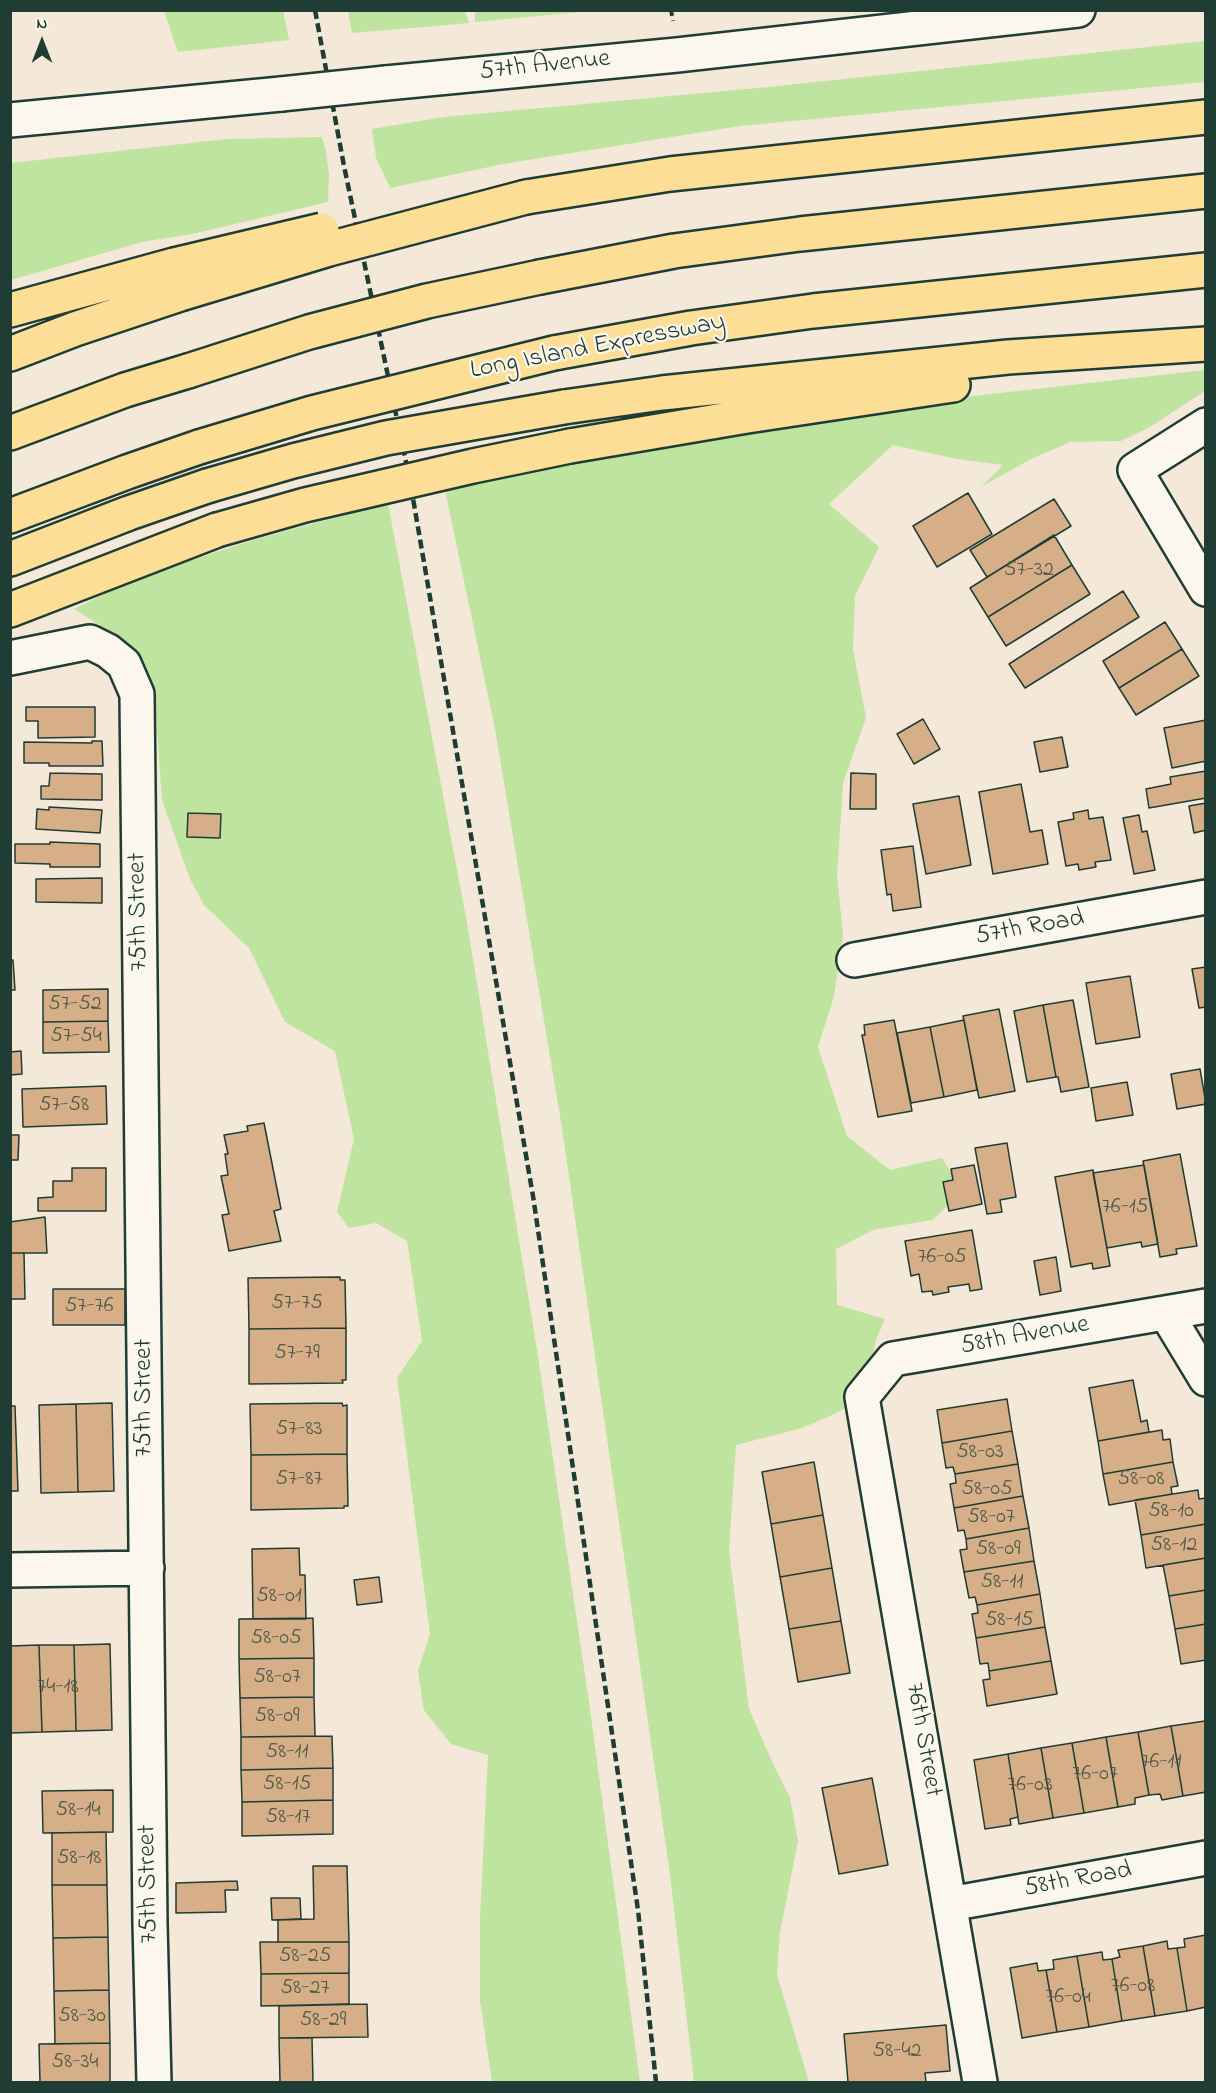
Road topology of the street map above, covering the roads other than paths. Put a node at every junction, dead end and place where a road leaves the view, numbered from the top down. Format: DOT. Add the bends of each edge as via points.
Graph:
graph roads {
  1 [pos="1078,10"];
  2 [pos="1206,117"];
  3 [pos="10,120"];
  4 [pos="1206,191"];
  5 [pos="1206,270"];
  6 [pos="177,279"];
  7 [pos="10,310"];
  8 [pos="1206,345"];
  9 [pos="10,354"];
  10 [pos="1206,425"];
  11 [pos="10,433"];
  12 [pos="10,516"];
  13 [pos="10,559"];
  14 [pos="1206,588"];
  15 [pos="10,610"];
  16 [pos="10,658"];
  17 [pos="1206,897"];
  18 [pos="854,960"];
  19 [pos="1206,1306"];
  20 [pos="1166,1313"];
  21 [pos="1206,1379"];
  22 [pos="862,1397"];
  23 [pos="147,1568"];
  24 [pos="10,1570"];
  25 [pos="1206,1858"];
  26 [pos="950,1904"];
  27 [pos="153,2082"];
  28 [pos="980,2082"];
  1 -- 3 [label="street, 57th Avenue, bridge" via="677,55"];
  2 -- 6 [label="highway, bridge" via="670,174 526,197 329,249"];
  4 -- 11 [label="highway, bridge" via="800,234 674,251 540,277 309,332 125,390"];
  5 -- 12 [label="highway, Long Island Expressway, bridge" via="813,310 554,352 312,413 199,447"];
  6 -- 7 [label="highway"];
  6 -- 9 [label="highway" via="75,329"];
  8 -- 13 [label="highway, bridge" via="1008,357 564,406 386,438 293,461 207,486"];
  8 -- 15 [label="highway, bridge" via="770,412 473,466 217,530"];
  10 -- 14 [label="street" via="1135,470"];
  16 -- 23 [label="street, 75th Street" via="90,642 124,664 137,694"];
  17 -- 18 [label="street, 57th Road"];
  19 -- 20 [label="street, 58th Avenue"];
  20 -- 21 [label="street"];
  20 -- 22 [label="street, 58th Avenue" via="893,1359"];
  22 -- 26 [label="street, 76th Street"];
  23 -- 24 [label="street"];
  23 -- 27 [label="street, 75th Street"];
  25 -- 26 [label="street, 58th Road"];
  26 -- 28 [label="street, 76th Street"];
}
